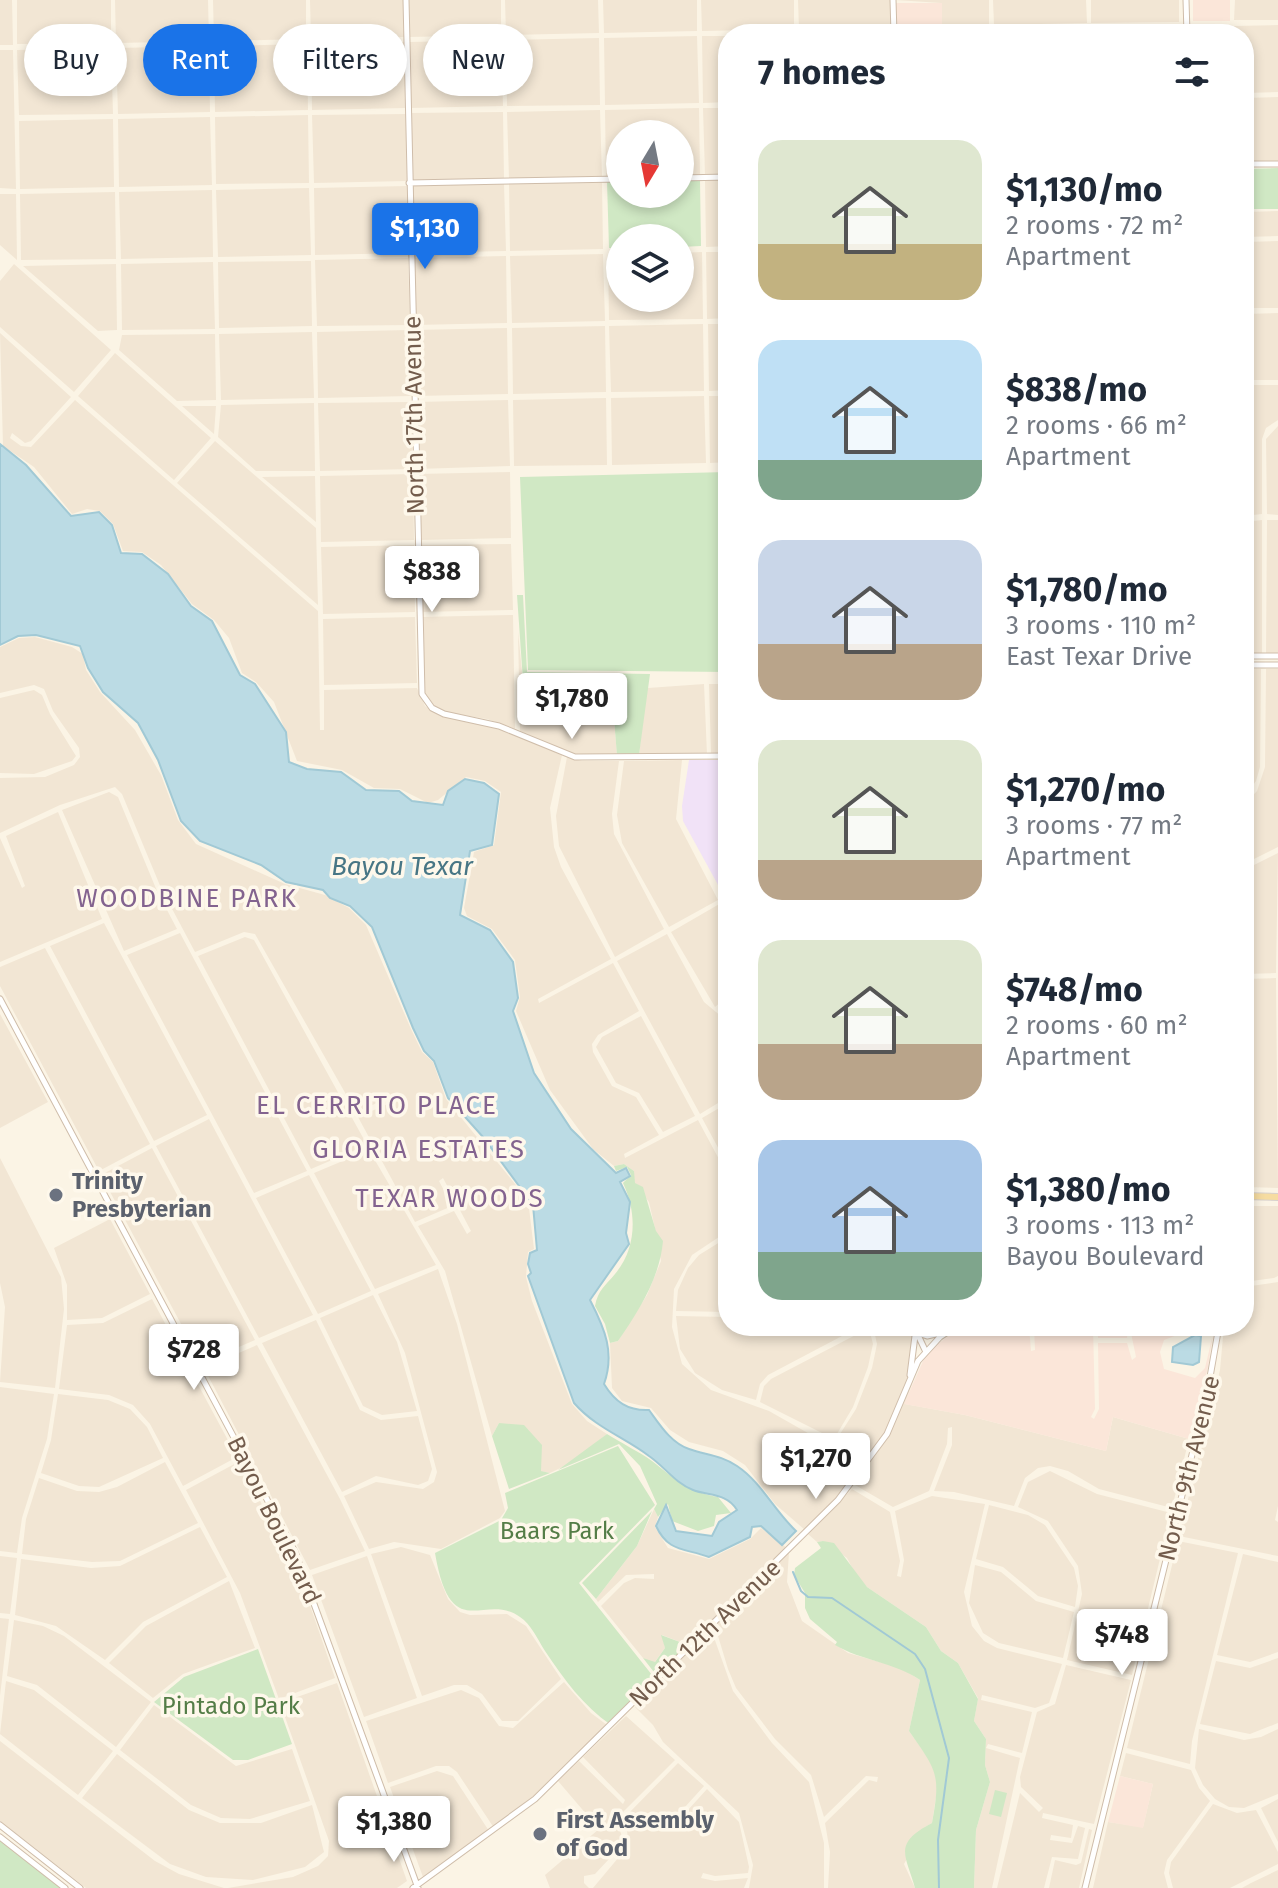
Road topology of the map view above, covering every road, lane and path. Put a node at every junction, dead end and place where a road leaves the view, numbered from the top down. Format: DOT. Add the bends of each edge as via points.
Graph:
graph roads {
  1 [pos="406,0"];
  2 [pos="893,0"];
  3 [pos="1186,0"];
  4 [pos="894,24"];
  5 [pos="1187,24"];
  6 [pos="1254,164"];
  7 [pos="1278,164"];
  8 [pos="718,177"];
  9 [pos="694,178"];
  10 [pos="606,179"];
  11 [pos="409,183"];
  12 [pos="1254,656"];
  13 [pos="1278,656"];
  14 [pos="1254,665"];
  15 [pos="1278,665"];
  16 [pos="718,756"];
  17 [pos="0,999"];
  18 [pos="1254,1196"];
  19 [pos="1278,1197"];
  20 [pos="916,1336"];
  21 [pos="920,1336"];
  22 [pos="941,1336"];
  23 [pos="1217,1336"];
  24 [pos="925,1350"];
  25 [pos="909,1380"];
  26 [pos="0,1825"];
  27 [pos="0,1837"];
  28 [pos="416,1887"];
  29 [pos="65,1888"];
  30 [pos="80,1888"];
  31 [pos="1085,1888"];
  1 -- 11 [label="main road, North 17th Avenue"];
  2 -- 4 [label="main road"];
  3 -- 5 [label="main road"];
  6 -- 7 [label="main road"];
  8 -- 9 [label="main road"];
  10 -- 11 [label="main road"];
  11 -- 16 [label="main road, North 17th Avenue" via="419,686 428,704 575,757"];
  12 -- 13 [label="main road"];
  14 -- 15 [label="main road"];
  17 -- 28 [label="main road, Bayou Boulevard" via="301,1563"];
  18 -- 19 [label="main road"];
  20 -- 25 [label="main road"];
  21 -- 24 [label="main road"];
  22 -- 24 [label="main road"];
  23 -- 31 [label="main road, North 9th Avenue"];
  24 -- 25 [label="main road, North 12th Avenue"];
  25 -- 28 [label="main road, North 12th Avenue" via="872,1458 802,1537 535,1799"];
  26 -- 30 [label="main road"];
  27 -- 29 [label="main road"];
}
